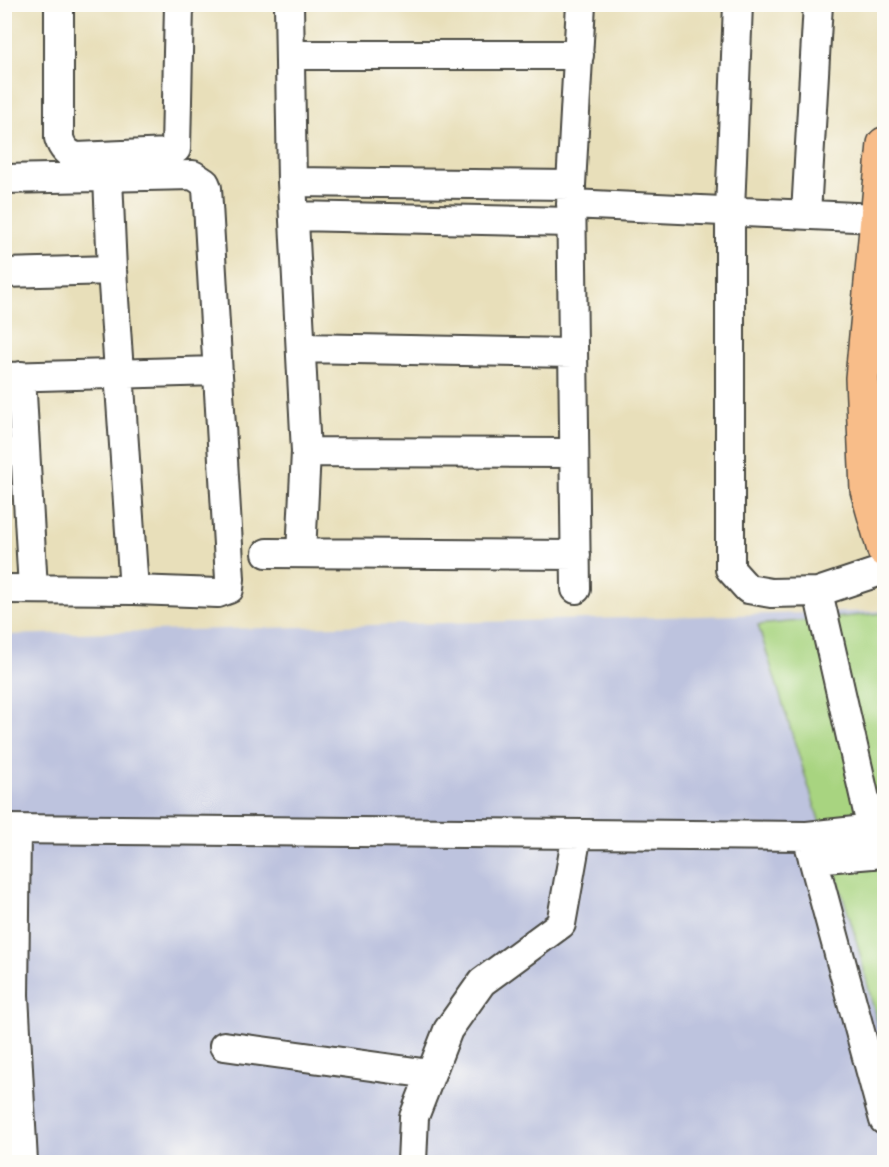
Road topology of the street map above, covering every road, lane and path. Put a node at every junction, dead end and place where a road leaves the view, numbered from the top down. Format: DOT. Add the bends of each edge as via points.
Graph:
graph roads {
  1 [pos="59,4"];
  2 [pos="179,4"];
  3 [pos="289,4"];
  4 [pos="581,4"];
  5 [pos="738,4"];
  6 [pos="818,4"];
  7 [pos="290,55"];
  8 [pos="579,55"];
  9 [pos="885,144"];
  10 [pos="108,178"];
  11 [pos="4,179"];
  12 [pos="292,182"];
  13 [pos="571,204"];
  14 [pos="730,211"];
  15 [pos="806,214"];
  16 [pos="294,216"];
  17 [pos="877,218"];
  18 [pos="112,270"];
  19 [pos="4,273"];
  20 [pos="301,348"];
  21 [pos="573,352"];
  22 [pos="217,370"];
  23 [pos="119,373"];
  24 [pos="13,376"];
  25 [pos="306,452"];
  26 [pos="574,453"];
  27 [pos="16,484"];
  28 [pos="885,550"];
  29 [pos="267,553"];
  30 [pos="302,554"];
  31 [pos="576,555"];
  32 [pos="885,570"];
  33 [pos="4,589"];
  34 [pos="33,589"];
  35 [pos="576,589"];
  36 [pos="134,590"];
  37 [pos="818,592"];
  38 [pos="10,830"];
  39 [pos="577,834"];
  40 [pos="881,837"];
  41 [pos="810,848"];
  42 [pos="224,1046"];
  43 [pos="430,1074"];
  44 [pos="885,1120"];
  45 [pos="22,1162"];
  46 [pos="412,1162"];
  1 -- 2 [label="street" via="60,138 62,147 77,157 169,153 176,149"];
  3 -- 7 [label="street"];
  4 -- 8 [label="street"];
  5 -- 14 [label="street"];
  6 -- 15 [label="street"];
  7 -- 8 [label="street"];
  7 -- 12 [label="street"];
  8 -- 13 [label="street"];
  9 -- 17 [label="highway"];
  10 -- 11 [label="street"];
  10 -- 18 [label="street"];
  10 -- 22 [label="street" via="193,176 205,183"];
  12 -- 13 [label="street"];
  12 -- 16 [label="street"];
  13 -- 14 [label="street"];
  13 -- 16 [label="street"];
  13 -- 21 [label="street"];
  14 -- 15 [label="street"];
  14 -- 37 [label="street" via="730,569 748,589 771,593"];
  15 -- 17 [label="street"];
  16 -- 20 [label="street"];
  17 -- 28 [label="highway" via="862,378 867,490"];
  18 -- 19 [label="street"];
  18 -- 23 [label="street"];
  20 -- 21 [label="street"];
  20 -- 25 [label="street"];
  21 -- 26 [label="street"];
  22 -- 23 [label="street"];
  22 -- 36 [label="street" via="230,589 218,593"];
  23 -- 24 [label="street"];
  23 -- 36 [label="street"];
  24 -- 27 [label="street"];
  25 -- 26 [label="street"];
  25 -- 30 [label="street"];
  26 -- 31 [label="street"];
  27 -- 34 [label="street"];
  29 -- 30 [label="street"];
  30 -- 31 [label="street"];
  31 -- 35 [label="street"];
  32 -- 37 [label="street"];
  33 -- 34 [label="street"];
  34 -- 36 [label="street"];
  37 -- 40 [label="street"];
  38 -- 39 [label="street"];
  38 -- 45 [label="street"];
  39 -- 41 [label="street"];
  39 -- 43 [label="street" via="561,924 482,982 448,1030"];
  40 -- 41 [label="street"];
  41 -- 44 [label="street"];
  42 -- 43 [label="street"];
  43 -- 46 [label="street" via="414,1117"];
}
